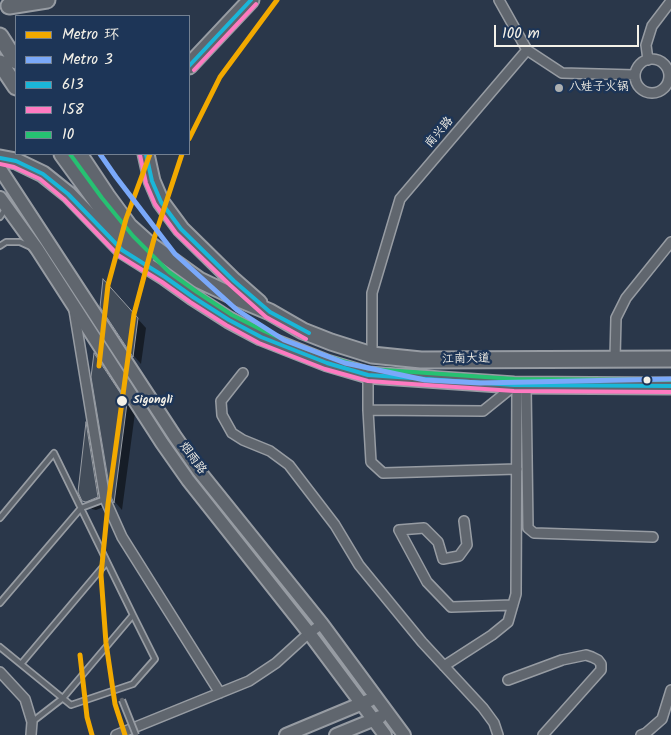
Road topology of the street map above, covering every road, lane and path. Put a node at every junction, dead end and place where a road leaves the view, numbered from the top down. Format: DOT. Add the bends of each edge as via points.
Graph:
graph roads {
  1 [pos="46,0"];
  2 [pos="251,0"];
  3 [pos="500,0"];
  4 [pos="671,1"];
  5 [pos="10,7"];
  6 [pos="0,36"];
  7 [pos="527,50"];
  8 [pos="15,59"];
  9 [pos="648,60"];
  10 [pos="0,63"];
  11 [pos="190,65"];
  12 [pos="635,75"];
  13 [pos="669,83"];
  14 [pos="15,86"];
  15 [pos="63,155"];
  16 [pos="80,155"];
  17 [pos="146,155"];
  18 [pos="0,158"];
  19 [pos="0,169"];
  20 [pos="2,207"];
  21 [pos="671,242"];
  22 [pos="0,246"];
  23 [pos="37,249"];
  24 [pos="165,277"];
  25 [pos="73,305"];
  26 [pos="270,312"];
  27 [pos="372,355"];
  28 [pos="615,358"];
  29 [pos="671,359"];
  30 [pos="242,373"];
  31 [pos="368,375"];
  32 [pos="519,385"];
  33 [pos="671,386"];
  34 [pos="368,410"];
  35 [pos="517,469"];
  36 [pos="105,499"];
  37 [pos="81,508"];
  38 [pos="0,518"];
  39 [pos="464,520"];
  40 [pos="653,537"];
  41 [pos="107,562"];
  42 [pos="0,603"];
  43 [pos="513,605"];
  44 [pos="133,615"];
  45 [pos="322,624"];
  46 [pos="309,633"];
  47 [pos="0,647"];
  48 [pos="21,664"];
  49 [pos="444,666"];
  50 [pos="0,672"];
  51 [pos="508,680"];
  52 [pos="118,689"];
  53 [pos="671,690"];
  54 [pos="220,693"];
  55 [pos="63,698"];
  56 [pos="377,698"];
  57 [pos="362,703"];
  58 [pos="388,714"];
  59 [pos="374,720"];
  60 [pos="32,722"];
  61 [pos="31,735"];
  62 [pos="116,735"];
  63 [pos="136,735"];
  64 [pos="286,735"];
  65 [pos="336,735"];
  66 [pos="385,735"];
  67 [pos="404,735"];
  68 [pos="498,735"];
  69 [pos="542,735"];
  70 [pos="641,735"];
  1 -- 5 [label="highway"];
  2 -- 11 [label="highway"];
  3 -- 7 [label="street"];
  4 -- 9 [label="street" via="652,26 646,45"];
  6 -- 8 [label="highway"];
  7 -- 12 [label="street" via="562,73"];
  7 -- 27 [label="street, 南兴路" via="400,199 372,293"];
  9 -- 12 [label="street" via="639,65"];
  9 -- 13 [label="street" via="658,60 666,67"];
  10 -- 14 [label="highway"];
  12 -- 13 [label="street" via="638,85 646,92 656,92"];
  15 -- 24 [label="highway" via="128,240"];
  16 -- 26 [label="highway" via="129,226 149,244 199,280"];
  17 -- 26 [label="highway" via="161,202 181,230"];
  18 -- 24 [label="highway" via="16,161 44,174 122,250"];
  19 -- 45 [label="main road, 烟雨路" via="174,435"];
  20 -- 23 [label="main road, 烟雨路"];
  21 -- 28 [label="street" via="626,298 616,318"];
  22 -- 23 [label="lane" via="6,242 20,242"];
  23 -- 25 [label="main road, 烟雨路"];
  24 -- 31 [label="highway, 江南大道" via="228,320 261,337"];
  25 -- 36 [label="street"];
  25 -- 46 [label="main road, 烟雨路" via="188,480"];
  26 -- 27 [label="highway, 江南大道" via="303,331"];
  27 -- 28 [label="highway, 江南大道" via="421,360"];
  28 -- 29 [label="highway, 江南大道"];
  30 -- 49 [label="street" via="221,401 222,415 232,433 270,451 289,465 335,525 359,565"];
  31 -- 32 [label="highway, 江南大道"];
  31 -- 34 [label="street"];
  32 -- 33 [label="highway, 江南大道"];
  32 -- 34 [label="street" via="482,411"];
  32 -- 35 [label="street"];
  32 -- 40 [label="street" via="528,528 534,533"];
  34 -- 35 [label="street" via="371,462 383,473"];
  35 -- 43 [label="street" via="516,594"];
  36 -- 37 [label="lane"];
  36 -- 54 [label="street" via="122,537"];
  37 -- 38 [label="lane" via="54,453"];
  37 -- 41 [label="lane"];
  37 -- 42 [label="lane"];
  39 -- 43 [label="street" via="467,545 459,556 443,559 438,542 424,528 399,530 427,582 451,607"];
  41 -- 44 [label="lane"];
  41 -- 48 [label="lane"];
  43 -- 49 [label="street" via="508,622"];
  44 -- 52 [label="lane" via="154,659 133,684"];
  44 -- 55 [label="lane"];
  45 -- 46 [label="street"];
  45 -- 56 [label="main road, 烟雨路"];
  46 -- 54 [label="street" via="276,663 249,681"];
  46 -- 57 [label="main road, 烟雨路"];
  47 -- 48 [label="lane"];
  48 -- 55 [label="lane"];
  49 -- 68 [label="street" via="483,708"];
  50 -- 60 [label="street" via="25,699"];
  51 -- 69 [label="street" via="562,660 586,655 601,664 601,670"];
  52 -- 55 [label="lane" via="71,704"];
  52 -- 63 [label="lane, bridge"];
  53 -- 70 [label="street" via="662,719"];
  54 -- 62 [label="street"];
  55 -- 60 [label="lane"];
  56 -- 57 [label="main road"];
  56 -- 58 [label="main road, 烟雨路"];
  57 -- 59 [label="main road, 烟雨路"];
  57 -- 64 [label="main road"];
  58 -- 59 [label="main road"];
  58 -- 67 [label="main road, 烟雨路"];
  59 -- 65 [label="main road"];
  59 -- 66 [label="main road, 烟雨路"];
  60 -- 61 [label="street"];
}
